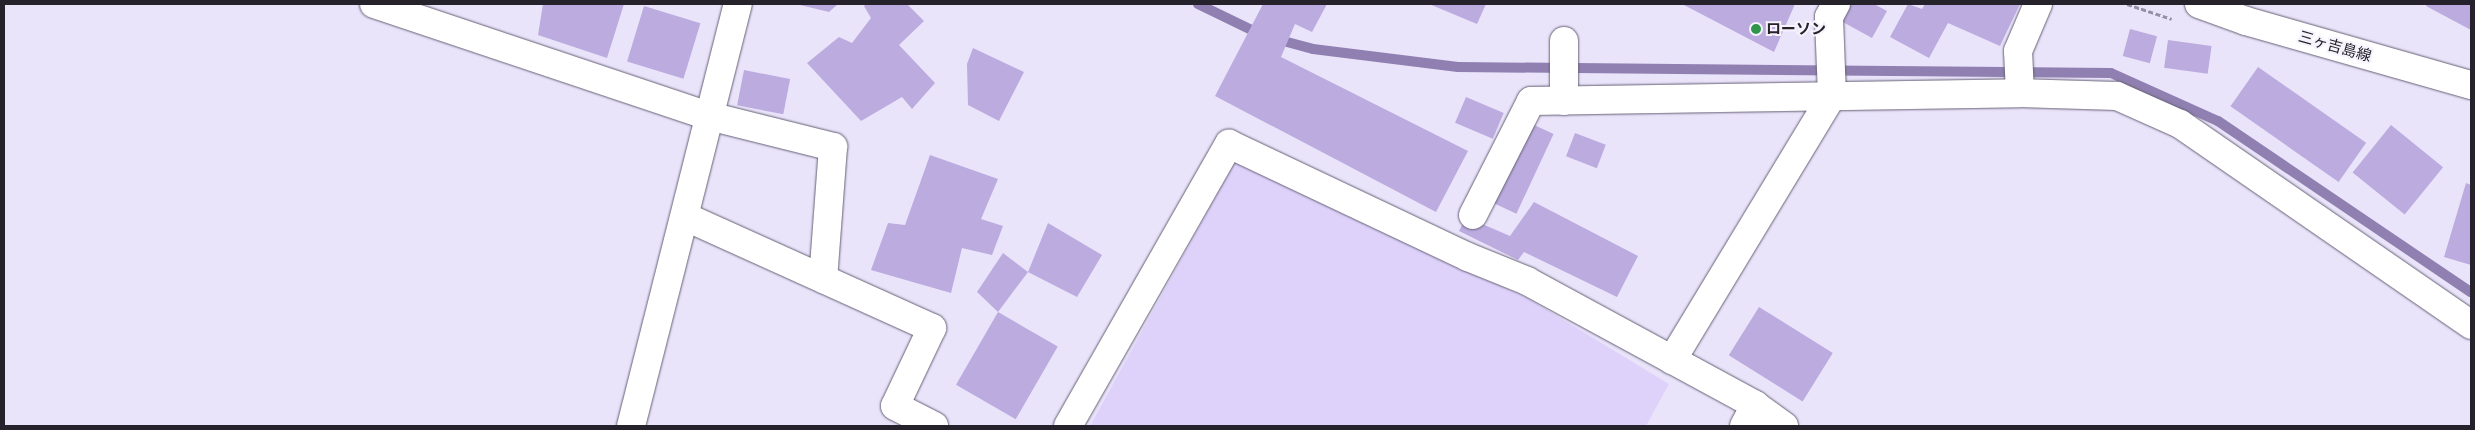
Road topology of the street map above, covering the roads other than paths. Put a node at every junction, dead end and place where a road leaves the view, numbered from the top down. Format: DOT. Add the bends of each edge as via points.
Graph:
graph roads {
  1 [pos="374,4"];
  2 [pos="738,4"];
  3 [pos="1836,4"];
  4 [pos="2038,4"];
  5 [pos="2199,4"];
  6 [pos="2240,10"];
  7 [pos="1564,41"];
  8 [pos="2471,85"];
  9 [pos="2020,93"];
  10 [pos="1832,96"];
  11 [pos="1564,101"];
  12 [pos="709,116"];
  13 [pos="1473,215"];
  14 [pos="686,217"];
  15 [pos="823,279"];
  16 [pos="2471,325"];
  17 [pos="1672,360"];
  18 [pos="1749,416"];
  19 [pos="631,426"];
  20 [pos="934,426"];
  21 [pos="1068,426"];
  22 [pos="1784,426"];
  1 -- 12 [label="street"];
  2 -- 12 [label="street"];
  3 -- 10 [label="street" via="1830,17"];
  4 -- 9 [label="street" via="2018,51"];
  5 -- 6 [label="street, 三ヶ吉島線"];
  6 -- 8 [label="street, 三ヶ吉島線"];
  7 -- 11 [label="street"];
  9 -- 10 [label="street"];
  9 -- 16 [label="street" via="2117,96 2180,124"];
  10 -- 11 [label="street"];
  10 -- 17 [label="street"];
  11 -- 13 [label="street" via="1531,101"];
  12 -- 14 [label="street"];
  12 -- 15 [label="street" via="833,147"];
  14 -- 15 [label="street"];
  14 -- 19 [label="street"];
  15 -- 20 [label="street" via="932,328 895,406"];
  17 -- 18 [label="street"];
  17 -- 21 [label="street" via="1527,282 1468,258 1229,144"];
  18 -- 22 [label="street"];
}
